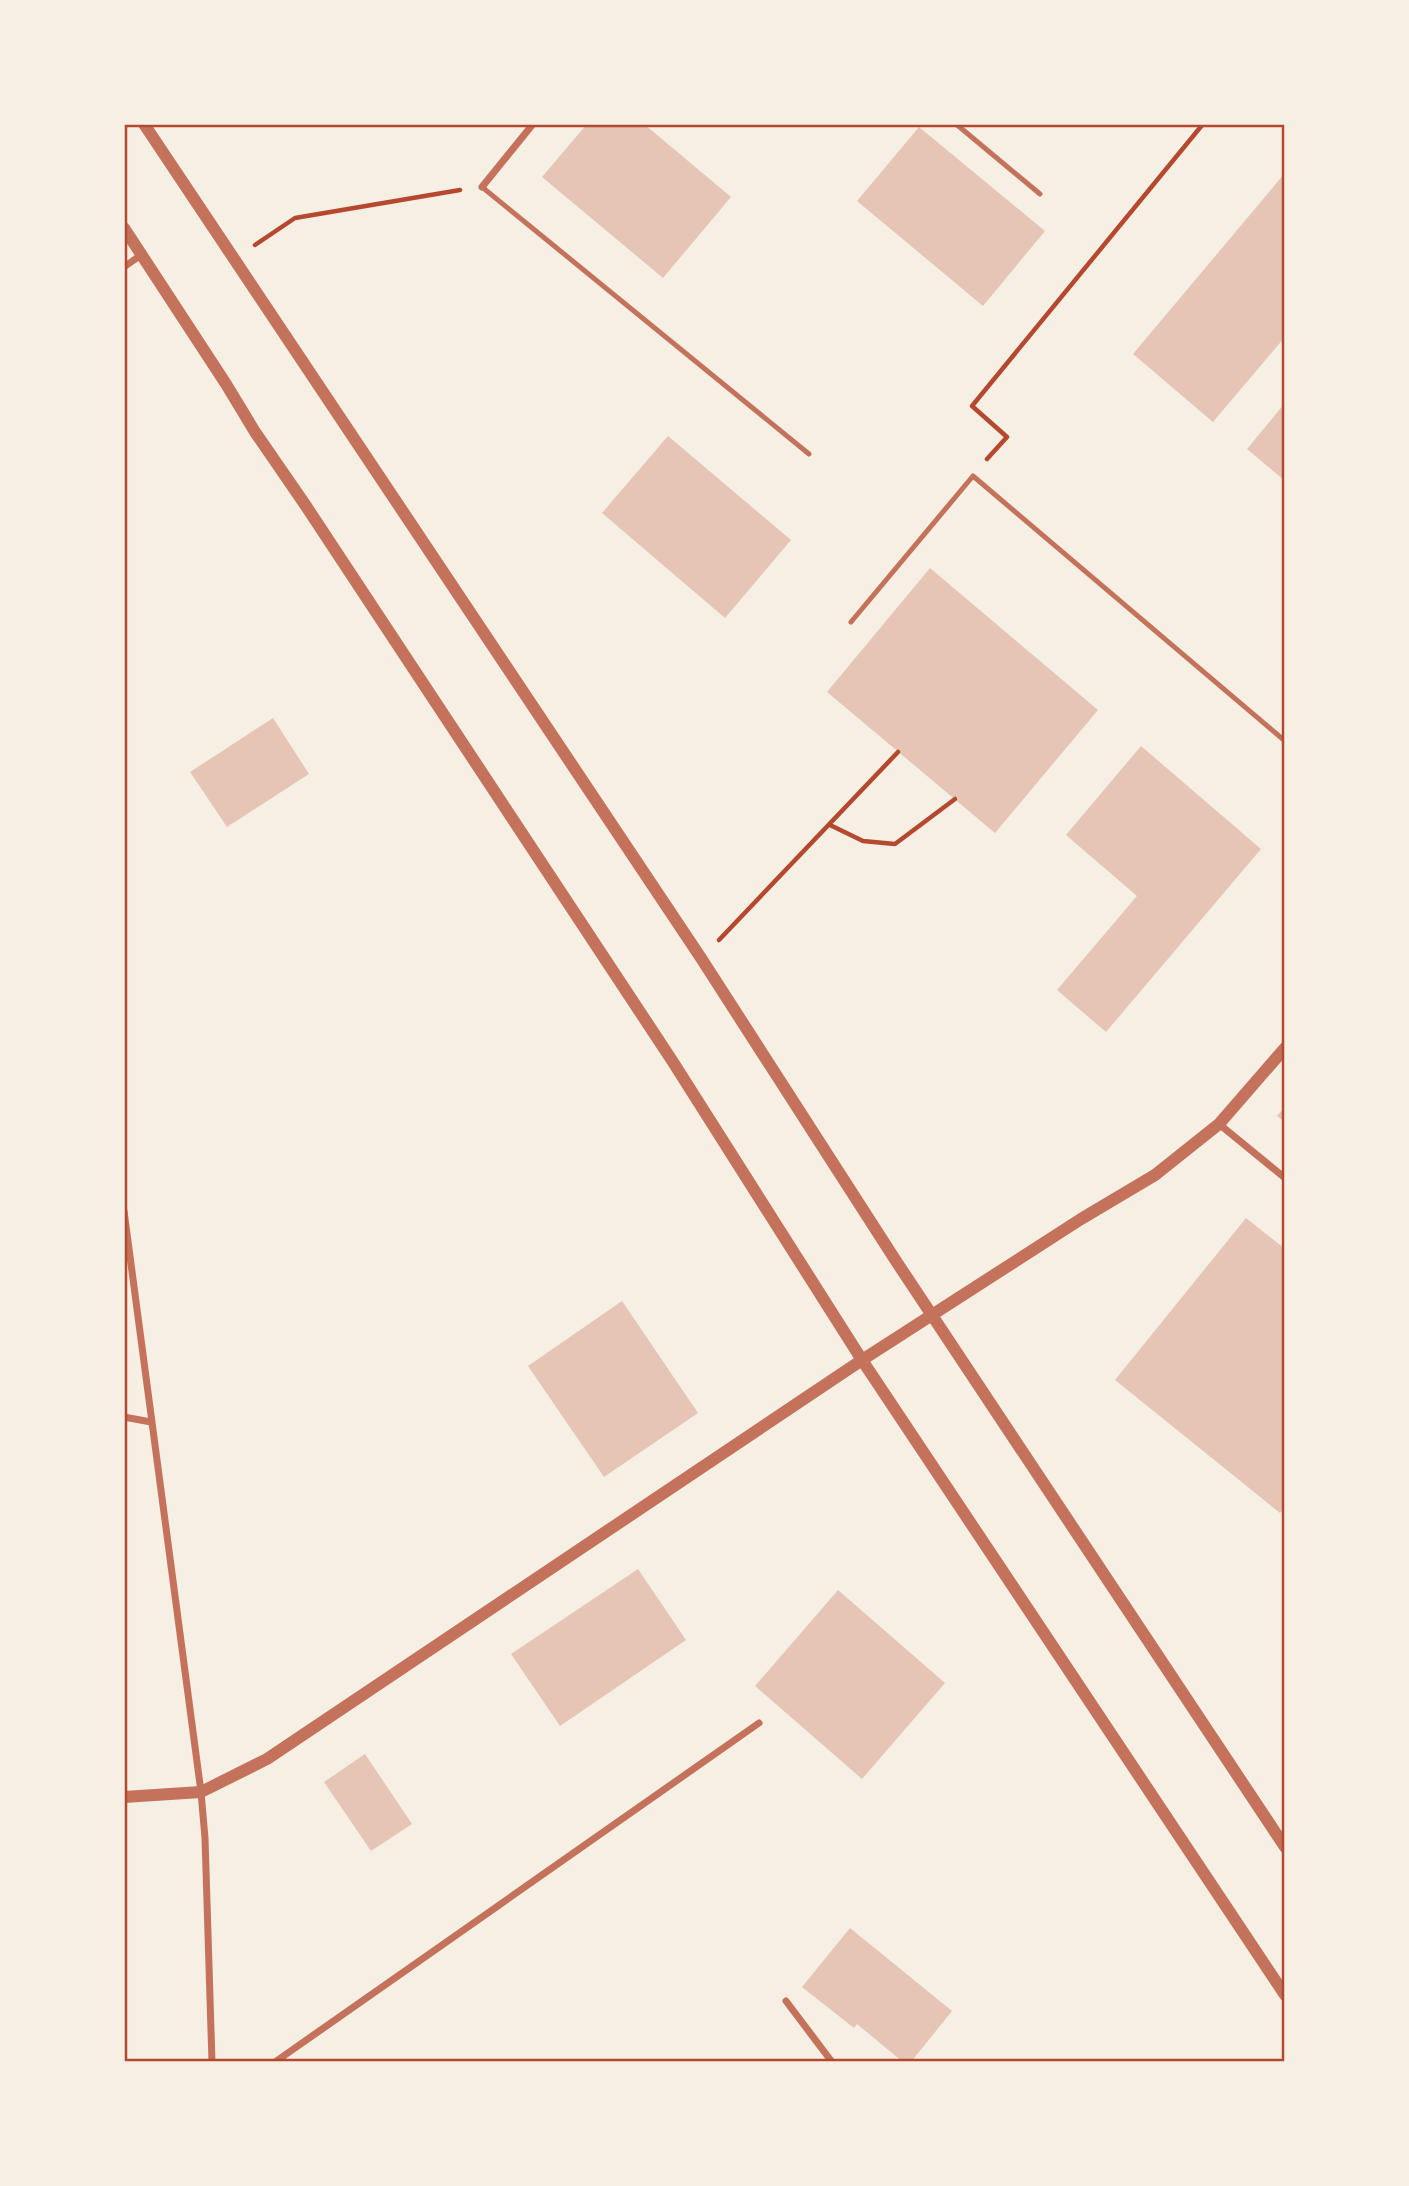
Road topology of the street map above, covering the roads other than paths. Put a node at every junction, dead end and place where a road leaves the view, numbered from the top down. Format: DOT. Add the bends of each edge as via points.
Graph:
graph roads {
  1 [pos="144,124"];
  2 [pos="533,124"];
  3 [pos="956,124"];
  4 [pos="482,187"];
  5 [pos="1040,194"];
  6 [pos="124,228"];
  7 [pos="141,256"];
  8 [pos="124,267"];
  9 [pos="809,454"];
  10 [pos="851,622"];
  11 [pos="1285,741"];
  12 [pos="1285,1048"];
  13 [pos="1219,1124"];
  14 [pos="1285,1178"];
  15 [pos="124,1211"];
  16 [pos="932,1315"];
  17 [pos="862,1360"];
  18 [pos="124,1417"];
  19 [pos="151,1422"];
  20 [pos="759,1723"];
  21 [pos="201,1792"];
  22 [pos="124,1797"];
  23 [pos="1285,1847"];
  24 [pos="1285,1995"];
  25 [pos="786,2001"];
  26 [pos="212,2062"];
  27 [pos="275,2062"];
  28 [pos="832,2062"];
  1 -- 16 [label="street" via="701,958"];
  2 -- 4 [label="street"];
  3 -- 5 [label="lane"];
  4 -- 9 [label="lane"];
  6 -- 7 [label="street"];
  7 -- 8 [label="street"];
  7 -- 17 [label="street" via="673,1062"];
  10 -- 11 [label="lane" via="973,476"];
  12 -- 13 [label="street"];
  13 -- 14 [label="street"];
  13 -- 16 [label="street" via="1155,1175"];
  15 -- 19 [label="street"];
  16 -- 17 [label="street"];
  16 -- 23 [label="street"];
  17 -- 21 [label="street" via="267,1759"];
  17 -- 24 [label="street"];
  18 -- 19 [label="street"];
  19 -- 21 [label="street"];
  20 -- 27 [label="street"];
  21 -- 22 [label="street"];
  21 -- 26 [label="street"];
  25 -- 28 [label="street"];
}
